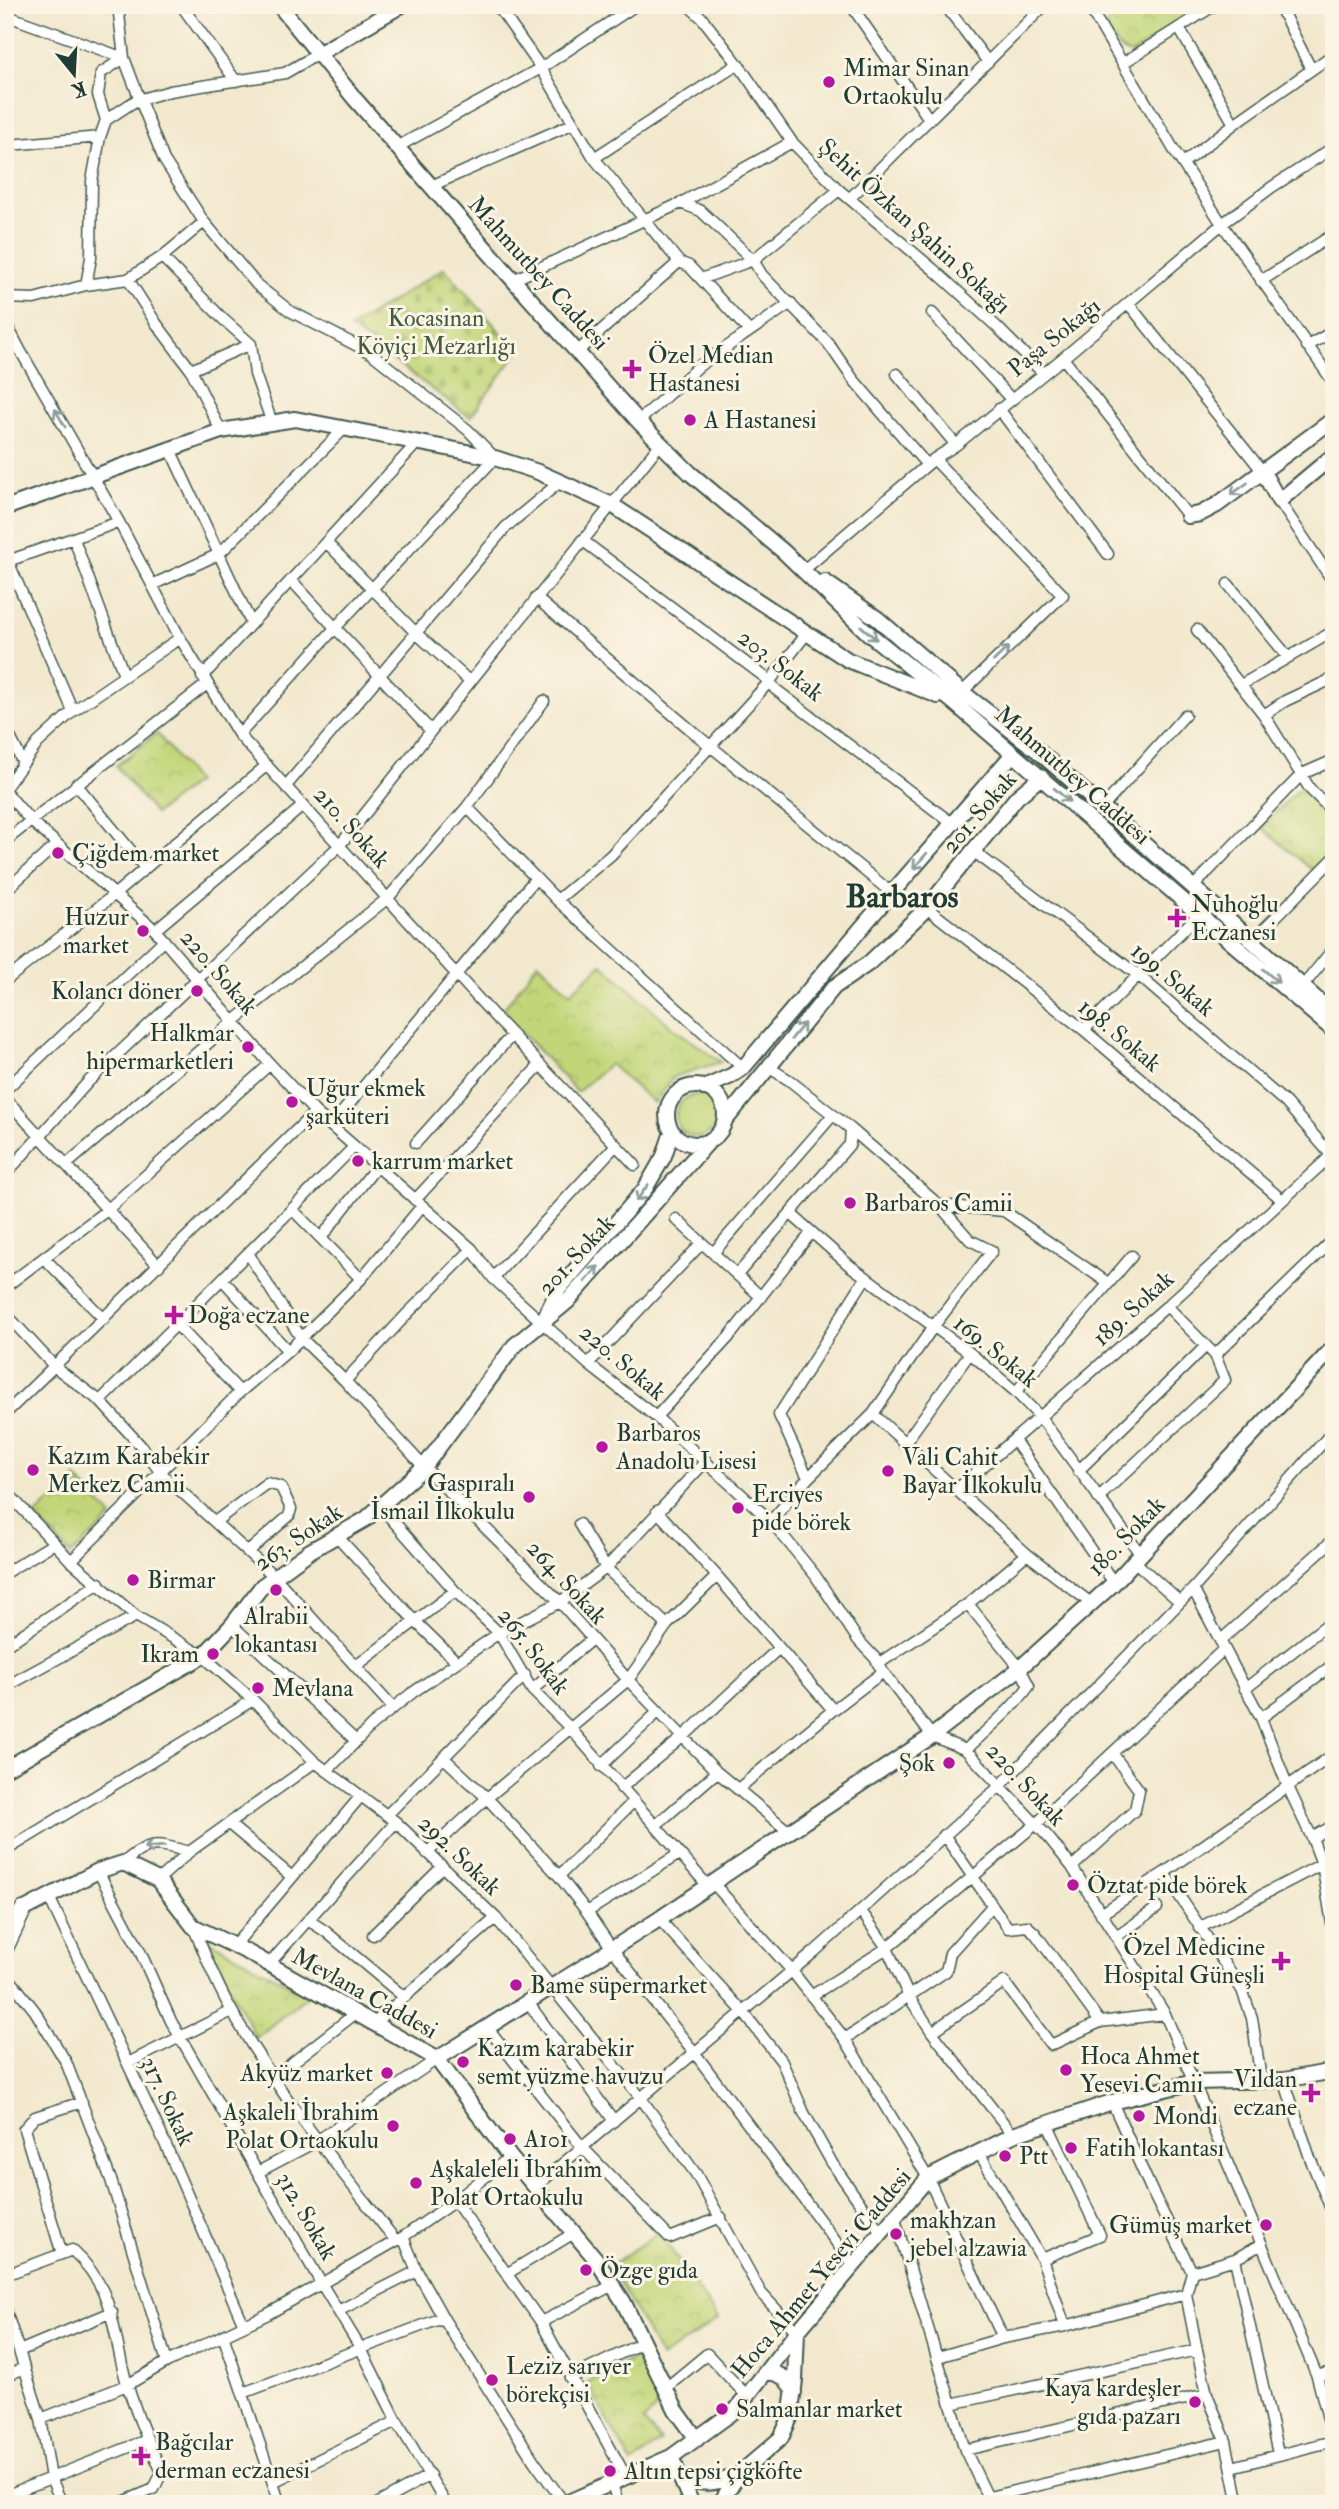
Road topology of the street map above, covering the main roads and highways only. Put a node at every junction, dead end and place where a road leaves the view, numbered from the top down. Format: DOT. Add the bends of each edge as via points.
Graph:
graph roads {
  1 [pos="23,1910"];
  2 [pos="5,1919"];
  3 [pos="5,1938"];
  4 [pos="5,1948"];
  1 -- 2 [label="main road"];
  1 -- 3 [label="main road"];
  1 -- 4 [label="main road"];
}
